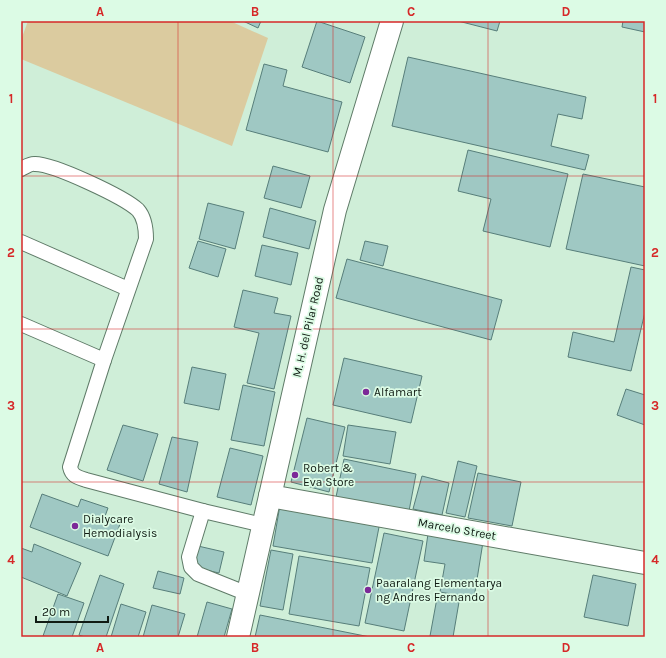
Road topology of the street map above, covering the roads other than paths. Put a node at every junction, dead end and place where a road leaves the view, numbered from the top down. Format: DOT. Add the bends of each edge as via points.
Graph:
graph roads {
  1 [pos="392,21"];
  2 [pos="21,169"];
  3 [pos="21,242"];
  4 [pos="128,289"];
  5 [pos="21,324"];
  6 [pos="104,360"];
  7 [pos="270,496"];
  8 [pos="203,511"];
  9 [pos="263,525"];
  10 [pos="645,563"];
  11 [pos="248,594"];
  12 [pos="238,637"];
  1 -- 7 [label="main road, M. H. del Pilar Road" via="335,210"];
  2 -- 4 [label="lane" via="34,163 48,166 108,191 138,211 146,225 146,239"];
  3 -- 4 [label="lane"];
  4 -- 6 [label="lane"];
  5 -- 6 [label="lane"];
  6 -- 8 [label="lane" via="70,467 71,472 86,480"];
  7 -- 9 [label="main road, M. H. del Pilar Road"];
  7 -- 10 [label="main road, Marcelo Street"];
  8 -- 9 [label="lane"];
  8 -- 11 [label="lane" via="189,557 191,568 198,574"];
  9 -- 11 [label="main road, M. H. del Pilar Road"];
  11 -- 12 [label="main road, M. H. del Pilar Road"];
}
